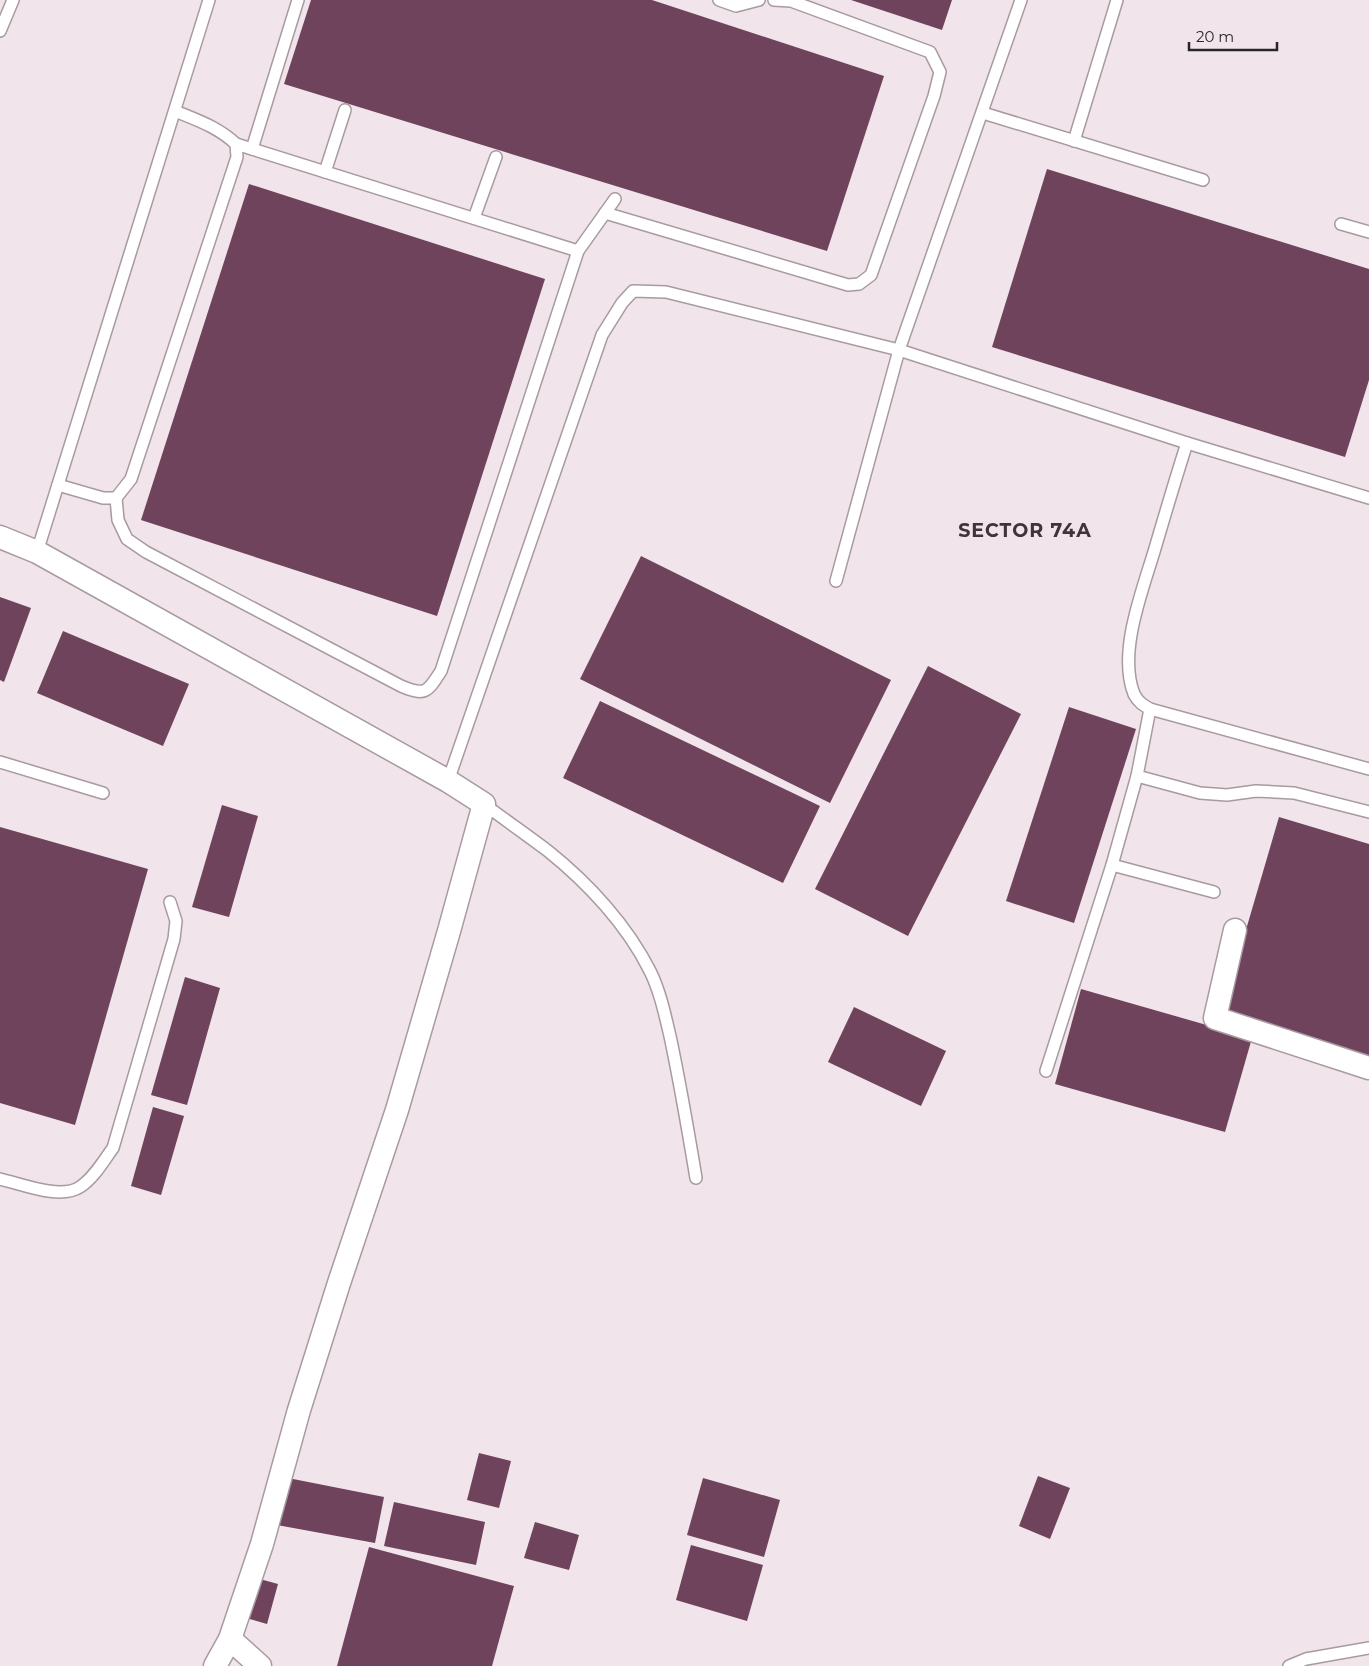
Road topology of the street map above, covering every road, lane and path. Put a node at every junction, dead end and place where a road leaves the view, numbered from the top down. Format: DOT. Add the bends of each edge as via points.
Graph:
graph roads {
  1 [pos="13,0"];
  2 [pos="209,0"];
  3 [pos="298,0"];
  4 [pos="719,0"];
  5 [pos="759,0"];
  6 [pos="774,0"];
  7 [pos="1021,0"];
  8 [pos="1117,0"];
  9 [pos="0,31"];
  10 [pos="346,110"];
  11 [pos="175,111"];
  12 [pos="983,112"];
  13 [pos="1074,141"];
  14 [pos="236,144"];
  15 [pos="252,149"];
  16 [pos="496,157"];
  17 [pos="325,172"];
  18 [pos="1203,180"];
  19 [pos="615,199"];
  20 [pos="604,213"];
  21 [pos="474,218"];
  22 [pos="1341,224"];
  23 [pos="1369,232"];
  24 [pos="578,251"];
  25 [pos="899,350"];
  26 [pos="1186,443"];
  27 [pos="58,485"];
  28 [pos="116,498"];
  29 [pos="1369,498"];
  30 [pos="0,538"];
  31 [pos="37,552"];
  32 [pos="836,581"];
  33 [pos="1150,709"];
  34 [pos="0,762"];
  35 [pos="1369,769"];
  36 [pos="1137,776"];
  37 [pos="448,782"];
  38 [pos="103,793"];
  39 [pos="484,804"];
  40 [pos="1369,812"];
  41 [pos="1112,865"];
  42 [pos="1214,892"];
  43 [pos="170,902"];
  44 [pos="1235,930"];
  45 [pos="1369,1068"];
  46 [pos="1046,1071"];
  47 [pos="696,1178"];
  48 [pos="0,1179"];
  49 [pos="230,1639"];
  50 [pos="1369,1648"];
  51 [pos="215,1666"];
  52 [pos="260,1666"];
  53 [pos="1289,1666"];
  1 -- 9 [label="lane"];
  2 -- 11 [label="lane"];
  3 -- 15 [label="lane"];
  4 -- 5 [label="lane" via="736,6"];
  6 -- 20 [label="lane" via="791,1 930,52 940,72 871,276 859,284 848,285"];
  7 -- 12 [label="lane"];
  8 -- 13 [label="lane"];
  10 -- 17 [label="lane"];
  11 -- 14 [label="lane" via="217,129"];
  11 -- 27 [label="lane"];
  12 -- 13 [label="lane"];
  12 -- 25 [label="lane"];
  13 -- 18 [label="lane"];
  14 -- 15 [label="lane"];
  14 -- 28 [label="lane" via="237,157 131,478"];
  15 -- 17 [label="lane"];
  16 -- 21 [label="lane"];
  17 -- 21 [label="lane"];
  19 -- 20 [label="lane"];
  20 -- 24 [label="lane"];
  21 -- 24 [label="lane"];
  22 -- 23 [label="lane"];
  24 -- 28 [label="lane" via="440,671 425,691 417,692 401,686 146,552 127,539 118,520"];
  25 -- 26 [label="lane"];
  25 -- 32 [label="lane"];
  25 -- 37 [label="lane" via="666,292 633,291 602,335"];
  26 -- 29 [label="lane"];
  26 -- 33 [label="lane" via="1130,641 1131,682 1140,703"];
  27 -- 28 [label="lane" via="103,498"];
  27 -- 31 [label="lane"];
  30 -- 31 [label="street"];
  31 -- 37 [label="street"];
  33 -- 35 [label="lane"];
  33 -- 36 [label="lane"];
  34 -- 38 [label="lane"];
  36 -- 40 [label="lane" via="1200,793 1294,793"];
  36 -- 41 [label="lane"];
  37 -- 39 [label="street"];
  39 -- 47 [label="lane" via="549,852 599,899 624,930 650,972 671,1043"];
  39 -- 49 [label="street" via="397,1110 336,1292 262,1544"];
  41 -- 42 [label="lane"];
  41 -- 46 [label="lane"];
  43 -- 48 [label="lane" via="176,922 174,939 113,1148 80,1187 69,1191 52,1192"];
  44 -- 45 [label="street" via="1215,1018"];
  49 -- 51 [label="street"];
  49 -- 52 [label="street"];
  50 -- 53 [label="lane" via="1306,1659"];
}
